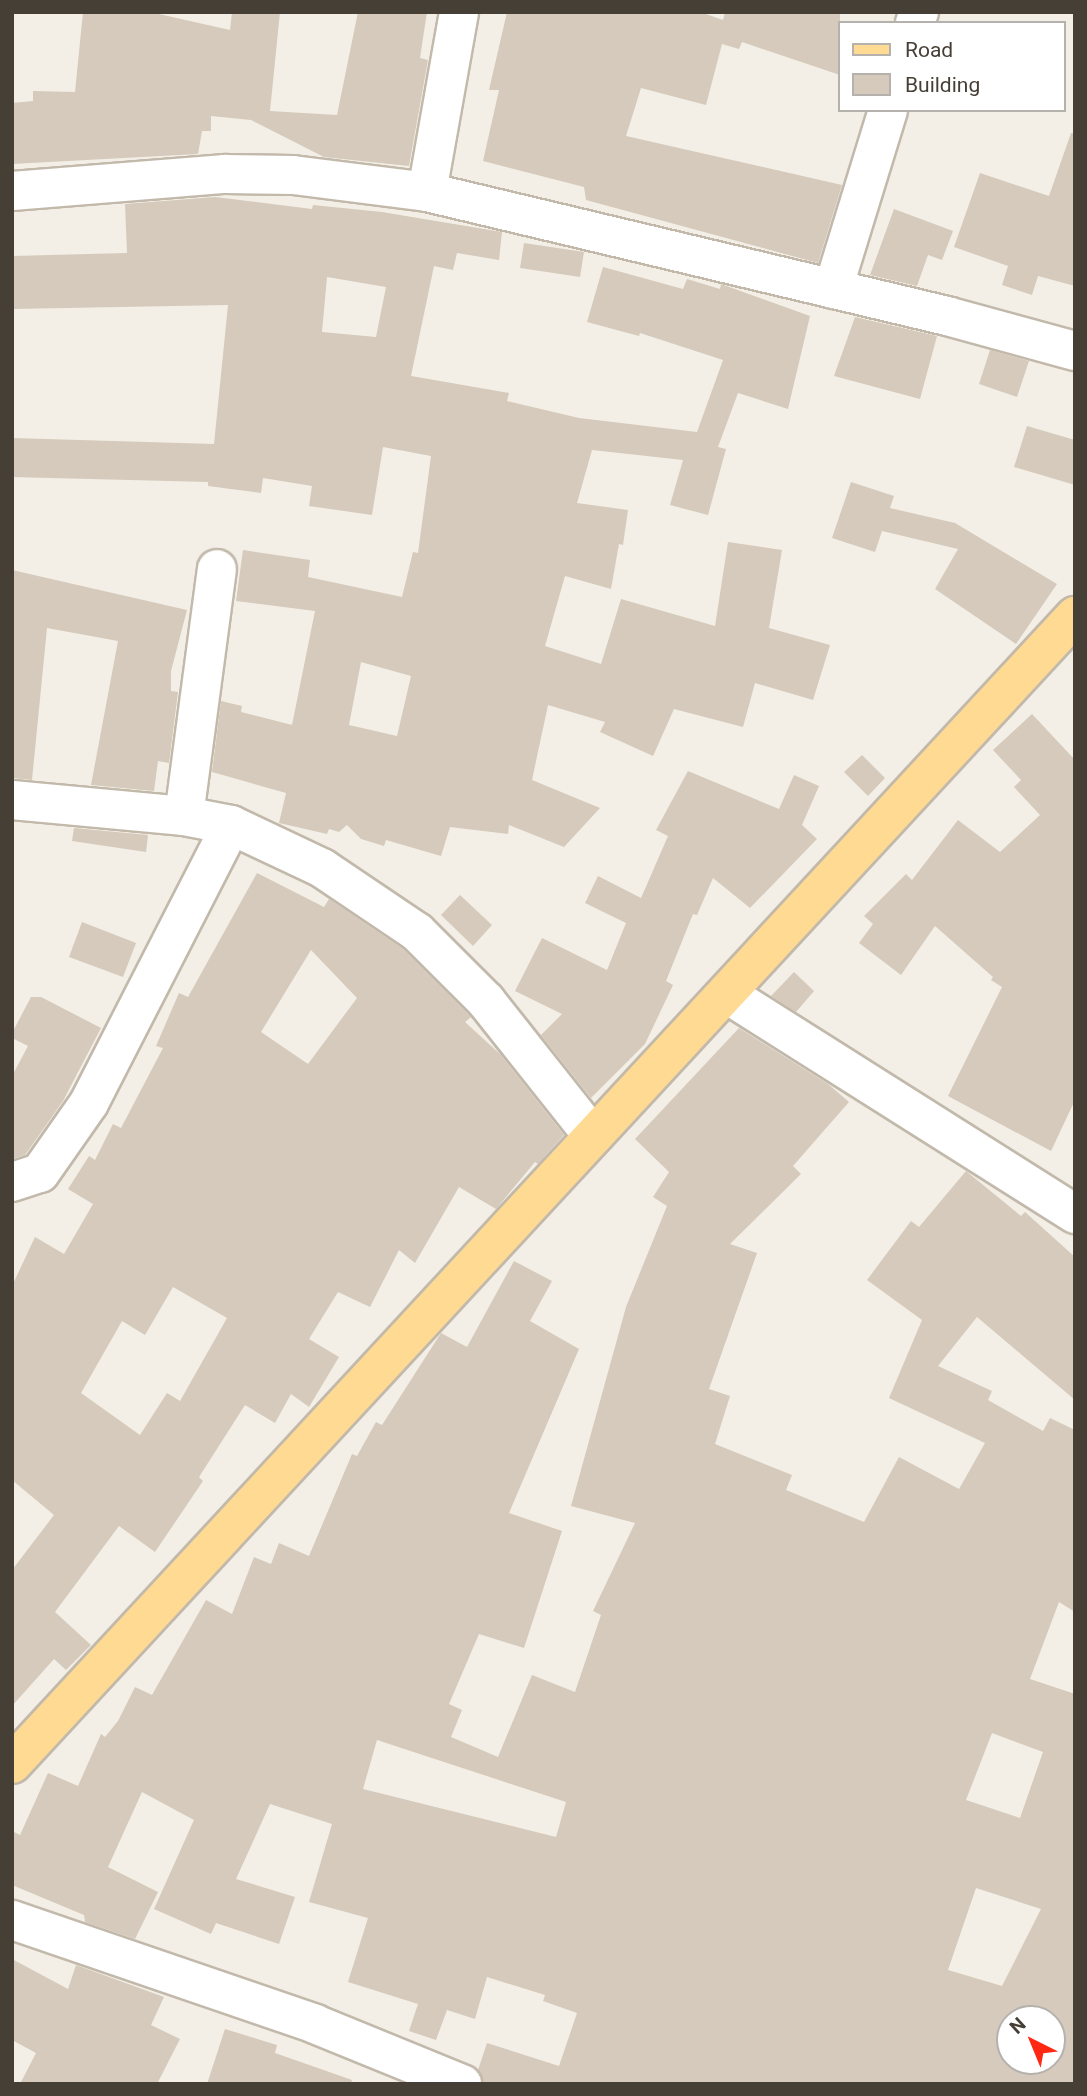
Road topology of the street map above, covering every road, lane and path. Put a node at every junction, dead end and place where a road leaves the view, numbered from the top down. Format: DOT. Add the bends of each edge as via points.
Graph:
graph roads {
  1 [pos="459,12"];
  2 [pos="887,112"];
  3 [pos="12,191"];
  4 [pos="427,192"];
  5 [pos="833,289"];
  6 [pos="1075,351"];
  7 [pos="217,569"];
  8 [pos="1075,615"];
  9 [pos="12,800"];
  10 [pos="184,816"];
  11 [pos="231,825"];
  12 [pos="727,994"];
  13 [pos="593,1136"];
  14 [pos="12,1182"];
  15 [pos="1075,1214"];
  16 [pos="12,1764"];
  17 [pos="12,1920"];
  18 [pos="463,2084"];
  1 -- 4 [label="street"];
  2 -- 5 [label="street"];
  3 -- 4 [label="street" via="225,174 293,175"];
  4 -- 5 [label="street"];
  5 -- 6 [label="street"];
  7 -- 10 [label="street"];
  8 -- 12 [label="main road"];
  9 -- 10 [label="street"];
  10 -- 11 [label="street"];
  11 -- 13 [label="street" via="323,868 417,932 486,1001"];
  11 -- 14 [label="street" via="89,1103 40,1173"];
  12 -- 13 [label="main road"];
  12 -- 15 [label="street"];
  13 -- 16 [label="main road"];
  17 -- 18 [label="street" via="316,2024"];
}
